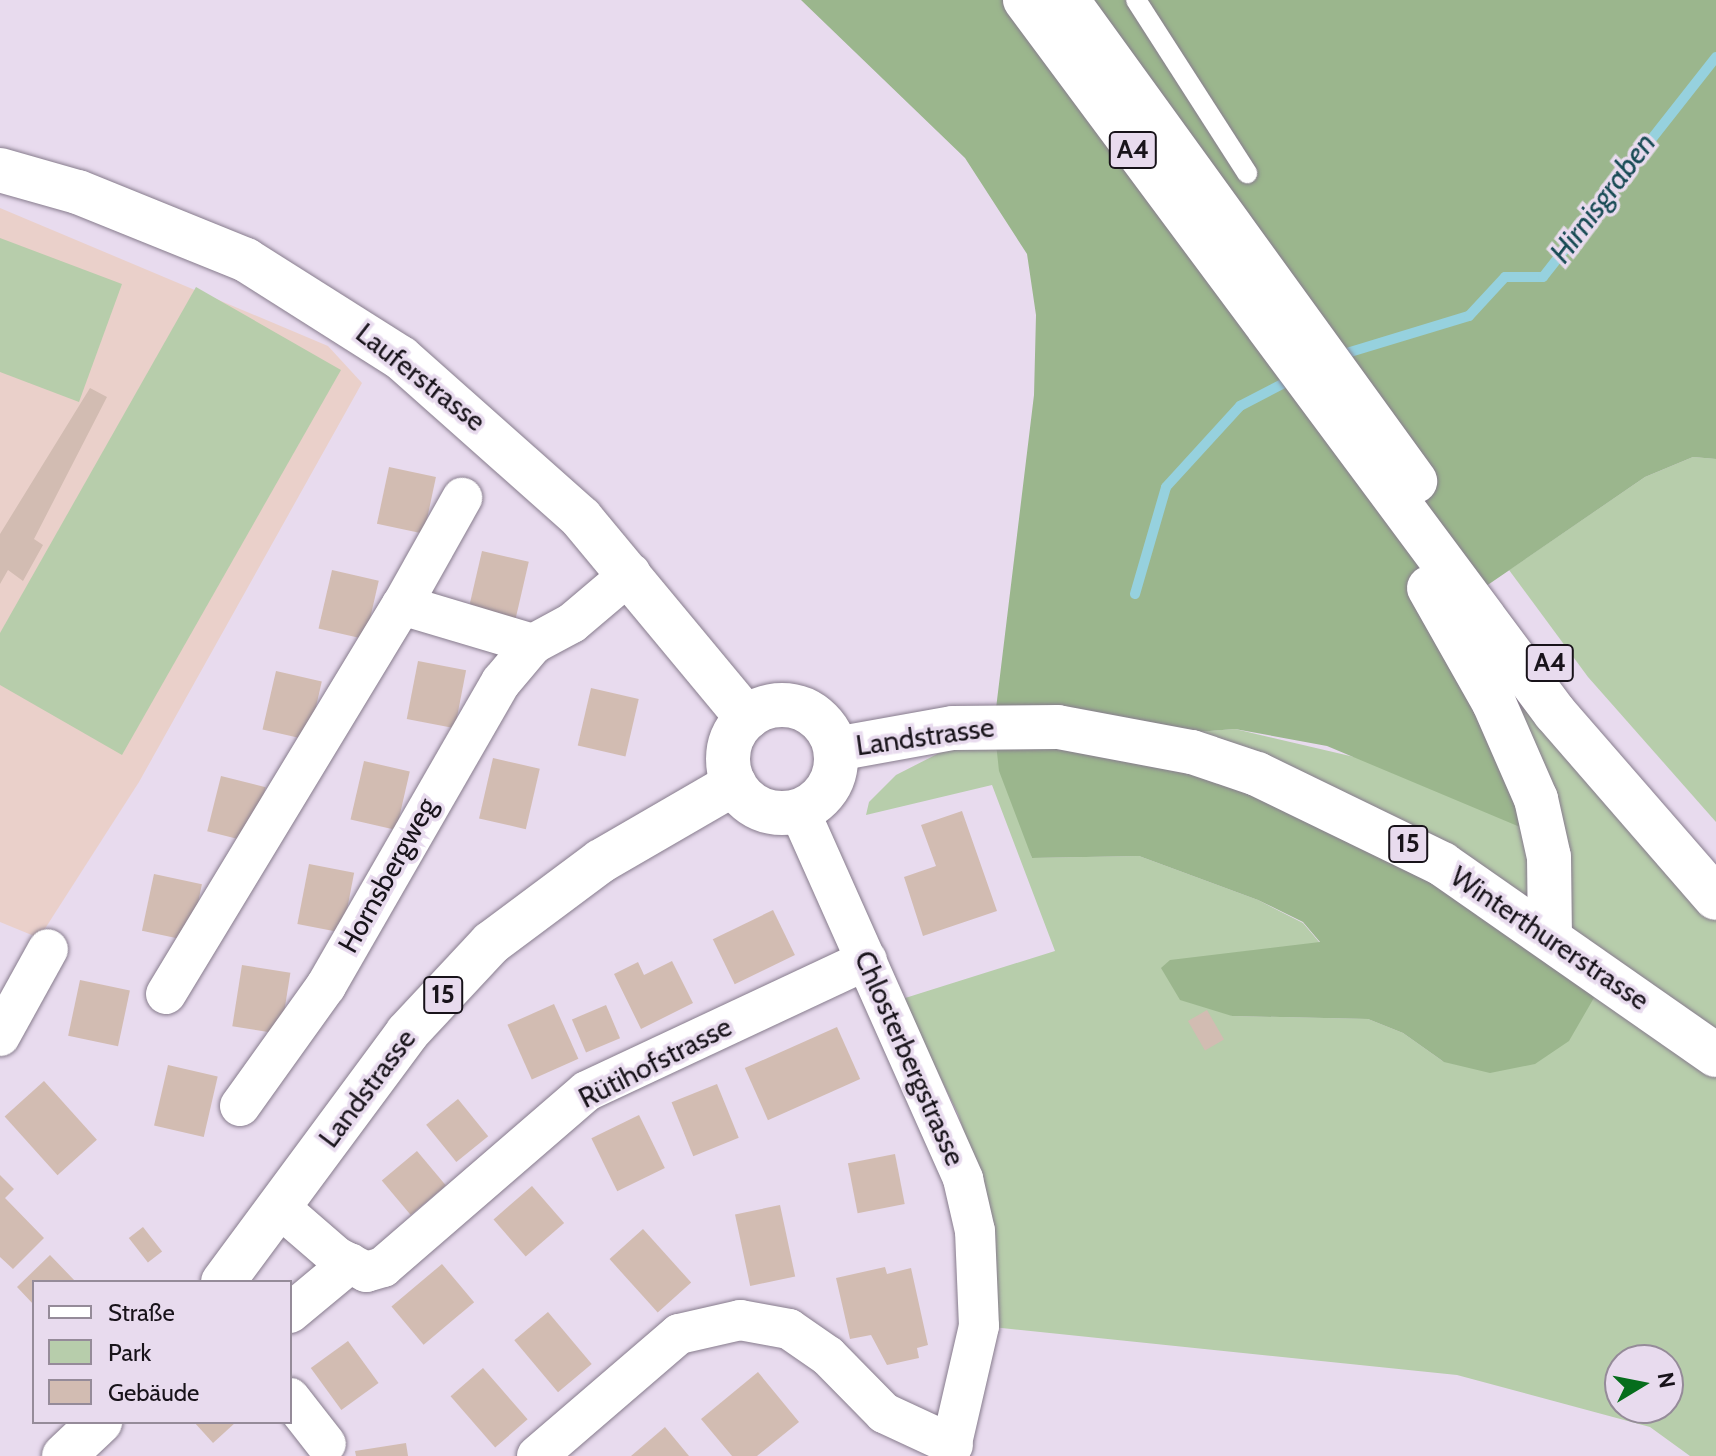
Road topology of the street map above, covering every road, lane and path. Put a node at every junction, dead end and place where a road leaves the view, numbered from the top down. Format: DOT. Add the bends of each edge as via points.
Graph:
graph roads {
  1 [pos="1025,0"];
  2 [pos="1067,0"];
  3 [pos="1136,0"];
  4 [pos="0,170"];
  5 [pos="1247,173"];
  6 [pos="1245,275"];
  7 [pos="1379,473"];
  8 [pos="462,498"];
  9 [pos="631,573"];
  10 [pos="402,605"];
  11 [pos="533,644"];
  12 [pos="747,718"];
  13 [pos="1014,725"];
  14 [pos="836,749"];
  15 [pos="734,784"];
  16 [pos="799,810"];
  17 [pos="1716,857"];
  18 [pos="1716,898"];
  19 [pos="1550,934"];
  20 [pos="48,949"];
  21 [pos="867,960"];
  22 [pos="166,994"];
  23 [pos="0,1036"];
  24 [pos="1716,1055"];
  25 [pos="240,1106"];
  26 [pos="279,1207"];
  27 [pos="350,1263"];
  28 [pos="224,1280"];
  29 [pos="292,1311"];
  30 [pos="292,1401"];
  31 [pos="98,1424"];
  32 [pos="326,1444"];
  33 [pos="951,1451"];
  34 [pos="64,1456"];
  35 [pos="537,1456"];
  1 -- 6 [label="main road, A4"];
  2 -- 6 [label="main road, A4"];
  3 -- 5 [label="lane"];
  4 -- 9 [label="main road, Lauferstrasse" via="184,232 350,321 520,457"];
  6 -- 7 [label="main road, A4"];
  6 -- 7 [label="main road, A4" via="1290,365"];
  7 -- 17 [label="main road, A4"];
  7 -- 18 [label="main road, A4" via="1581,745"];
  7 -- 19 [label="main road" via="1522,762 1544,826"];
  8 -- 10 [label="street"];
  9 -- 11 [label="street, Hornsbergweg" via="572,623"];
  9 -- 12 [label="main road, Lauferstrasse"];
  10 -- 11 [label="street"];
  10 -- 22 [label="street"];
  11 -- 25 [label="street, Hornsbergweg" via="463,738 326,986"];
  12 -- 14 [label="main road" via="773,705 797,706 824,724"];
  12 -- 15 [label="main road" via="731,743"];
  13 -- 14 [label="main road, Landstrasse / 15" via="918,732"];
  13 -- 19 [label="main road, Winterthurerstrasse / 15" via="1128,737 1257,774 1406,843"];
  14 -- 16 [label="main road" via="827,790"];
  15 -- 16 [label="main road" via="759,808"];
  15 -- 26 [label="main road, Landstrasse / 15" via="601,861 491,943 407,1033"];
  16 -- 21 [label="street, Chlosterbergstrasse"];
  19 -- 24 [label="main road, Winterthurerstrasse / 15"];
  20 -- 23 [label="street"];
  21 -- 27 [label="street, Rütihofstrasse" via="587,1091 404,1255 366,1272"];
  21 -- 33 [label="street, Chlosterbergstrasse" via="942,1118 975,1231 979,1326"];
  26 -- 27 [label="street"];
  26 -- 28 [label="main road, Landstrasse / 15"];
  27 -- 29 [label="street"];
  30 -- 32 [label="street"];
  31 -- 34 [label="main road"];
  33 -- 35 [label="street" via="884,1413 807,1340 740,1320 679,1334"];
}
